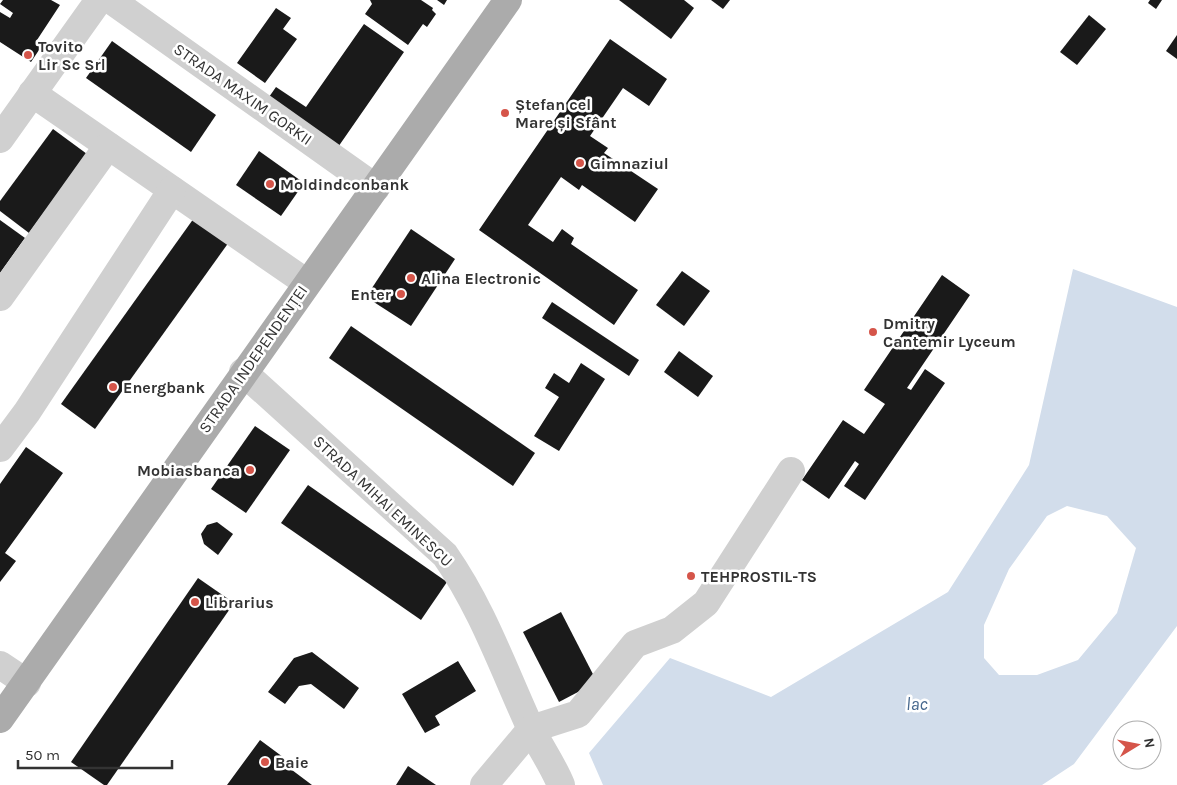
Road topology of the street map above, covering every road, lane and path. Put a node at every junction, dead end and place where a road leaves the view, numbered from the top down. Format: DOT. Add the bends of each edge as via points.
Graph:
graph roads {
  1 [pos="99,0"];
  2 [pos="111,0"];
  3 [pos="508,0"];
  4 [pos="32,94"];
  5 [pos="0,139"];
  6 [pos="108,146"];
  7 [pos="376,188"];
  8 [pos="172,190"];
  9 [pos="307,283"];
  10 [pos="0,297"];
  11 [pos="244,372"];
  12 [pos="0,448"];
  13 [pos="791,471"];
  14 [pos="0,665"];
  15 [pos="26,683"];
  16 [pos="0,719"];
  17 [pos="531,729"];
  18 [pos="495,780"];
  19 [pos="561,785"];
  1 -- 4 [label="street"];
  2 -- 7 [label="street, STRADA MAXIM GORKII"];
  3 -- 7 [label="main road, STRADA INDEPENDENȚEI"];
  4 -- 5 [label="street"];
  4 -- 6 [label="street"];
  6 -- 8 [label="street"];
  6 -- 10 [label="street"];
  7 -- 9 [label="main road, STRADA INDEPENDENȚEI"];
  8 -- 9 [label="street"];
  8 -- 12 [label="street"];
  9 -- 11 [label="main road, STRADA INDEPENDENȚEI"];
  11 -- 15 [label="main road, STRADA INDEPENDENȚEI"];
  11 -- 17 [label="street, STRADA MIHAI EMINESCU" via="445,555 482,616"];
  13 -- 17 [label="street" via="706,603 672,630 635,644 578,714"];
  14 -- 15 [label="street"];
  15 -- 16 [label="main road, STRADA INDEPENDENȚEI"];
  17 -- 18 [label="street"];
  17 -- 19 [label="street, STRADA MIHAI EMINESCU"];
}
